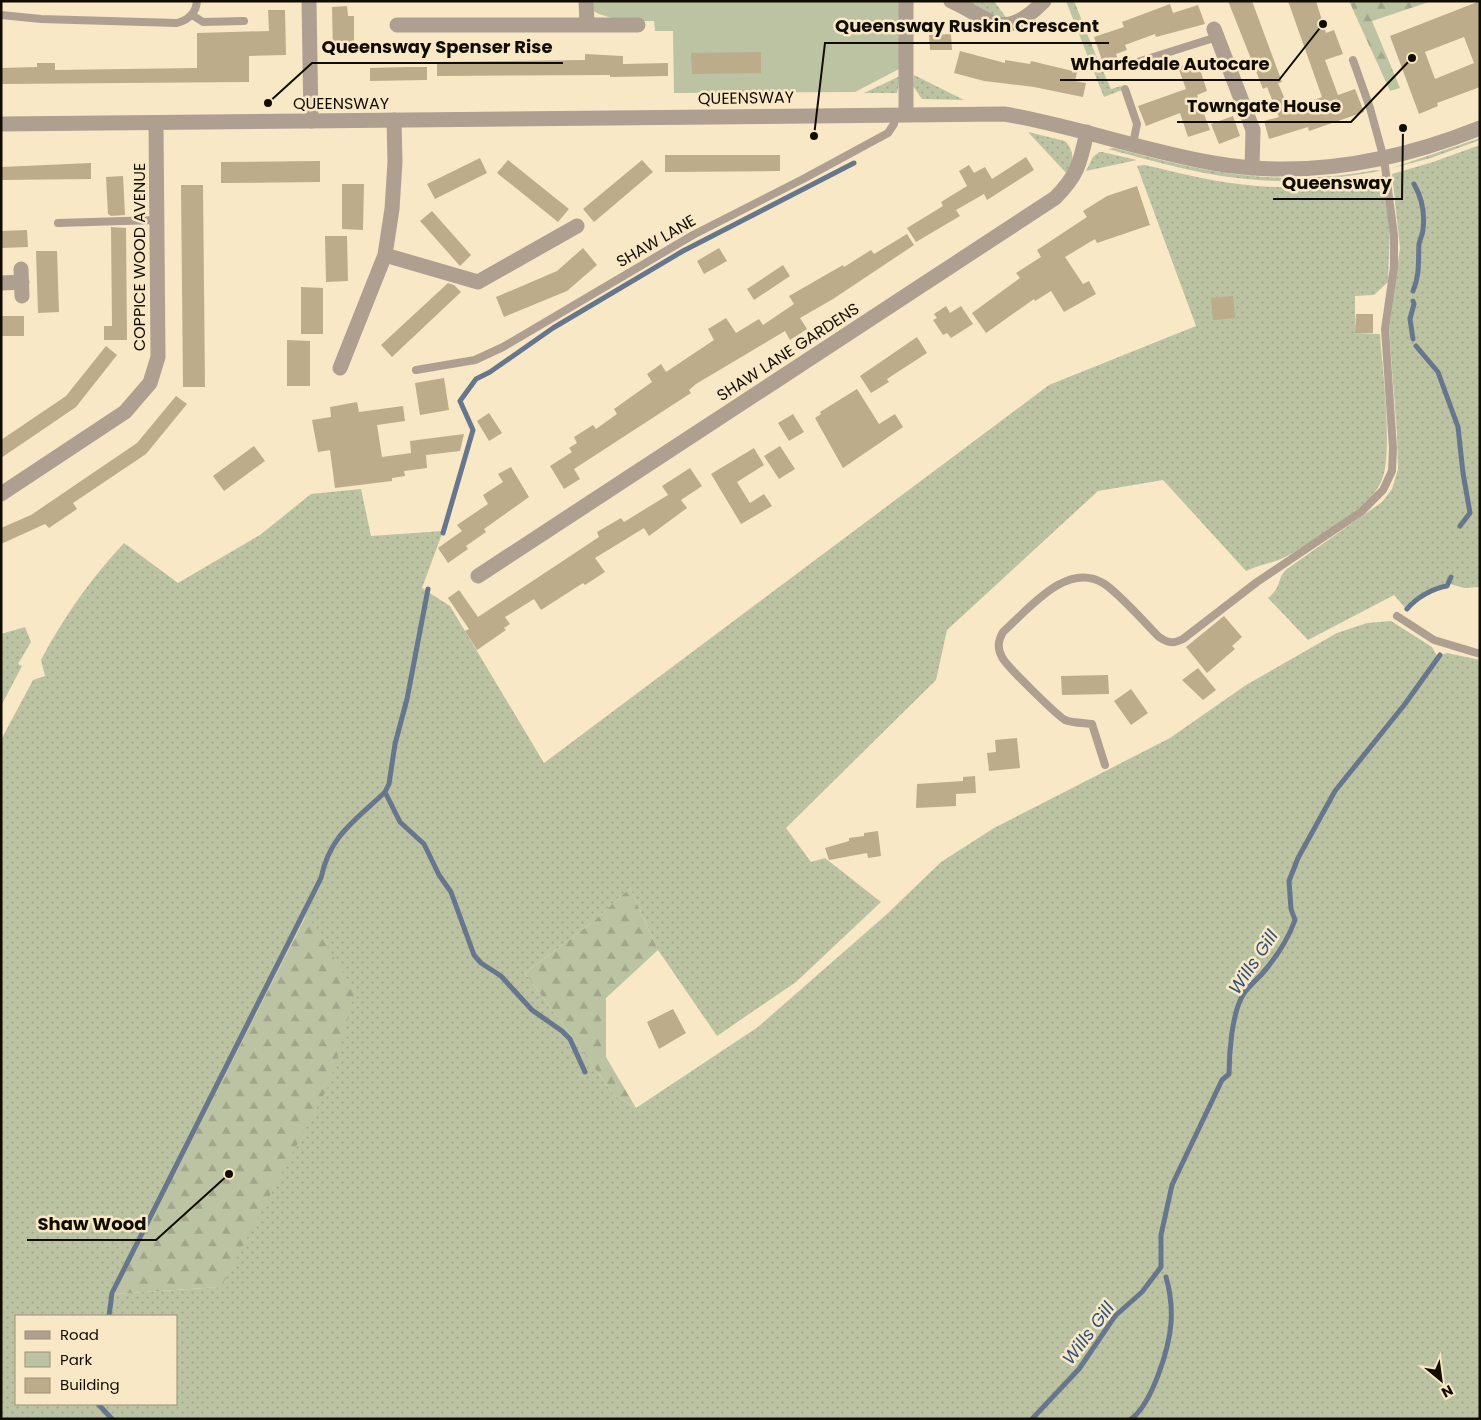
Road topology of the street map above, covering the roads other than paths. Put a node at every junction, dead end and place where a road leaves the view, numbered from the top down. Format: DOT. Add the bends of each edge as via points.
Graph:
graph roads {
  1 [pos="198,1"];
  2 [pos="309,1"];
  3 [pos="586,1"];
  4 [pos="906,1"];
  5 [pos="951,1"];
  6 [pos="1044,1"];
  7 [pos="1,15"];
  8 [pos="192,15"];
  9 [pos="244,21"];
  10 [pos="587,24"];
  11 [pos="398,25"];
  12 [pos="638,25"];
  13 [pos="1216,33"];
  14 [pos="1353,60"];
  15 [pos="1128,65"];
  16 [pos="1125,89"];
  17 [pos="901,114"];
  18 [pos="394,120"];
  19 [pos="311,121"];
  20 [pos="156,123"];
  21 [pos="1,124"];
  22 [pos="1480,128"];
  23 [pos="1087,132"];
  24 [pos="1133,144"];
  25 [pos="1384,159"];
  26 [pos="1252,168"];
  27 [pos="157,220"];
  28 [pos="58,223"];
  29 [pos="577,226"];
  30 [pos="385,255"];
  31 [pos="22,282"];
  32 [pos="1,283"];
  33 [pos="340,368"];
  34 [pos="416,370"];
  35 [pos="1,494"];
  36 [pos="478,576"];
  37 [pos="1397,616"];
  38 [pos="1480,654"];
  39 [pos="1105,764"];
  1 -- 8 [label="lane"];
  2 -- 19 [label="street"];
  3 -- 10 [label="street"];
  4 -- 17 [label="street"];
  5 -- 6 [label="street" via="986,21 1002,25 1018,22"];
  7 -- 8 [label="lane" via="177,23"];
  8 -- 9 [label="lane" via="203,22"];
  10 -- 11 [label="street"];
  10 -- 12 [label="street"];
  13 -- 15 [label="lane"];
  13 -- 26 [label="street" via="1253,130"];
  14 -- 25 [label="lane"];
  16 -- 24 [label="lane" via="1137,124"];
  17 -- 18 [label="street, QUEENSWAY"];
  17 -- 23 [label="street, QUEENSWAY" via="1004,114"];
  17 -- 34 [label="lane, SHAW LANE" via="888,133 693,235 503,346 475,360"];
  18 -- 19 [label="street, QUEENSWAY"];
  18 -- 30 [label="street" via="392,208"];
  19 -- 20 [label="street, QUEENSWAY"];
  20 -- 21 [label="street, QUEENSWAY"];
  20 -- 27 [label="street, COPPICE WOOD AVENUE"];
  22 -- 25 [label="street, QUEENSWAY"];
  23 -- 24 [label="street, QUEENSWAY"];
  23 -- 36 [label="street, SHAW LANE GARDENS" via="1071,182 1055,198"];
  24 -- 26 [label="street, QUEENSWAY" via="1213,163"];
  25 -- 26 [label="street, QUEENSWAY" via="1316,168"];
  25 -- 39 [label="lane" via="1394,235 1394,267 1384,329 1392,471 1383,490 1361,512 1175,643 1159,637 1105,584 1082,578 1066,580 1051,589 1003,632 999,640 998,648 1010,668 1066,720 1092,724"];
  27 -- 28 [label="lane"];
  27 -- 35 [label="street, COPPICE WOOD AVENUE" via="158,357 150,383 125,412"];
  29 -- 30 [label="street" via="478,282"];
  30 -- 33 [label="street"];
  31 -- 32 [label="street"];
  37 -- 38 [label="lane" via="1434,640"];
}
